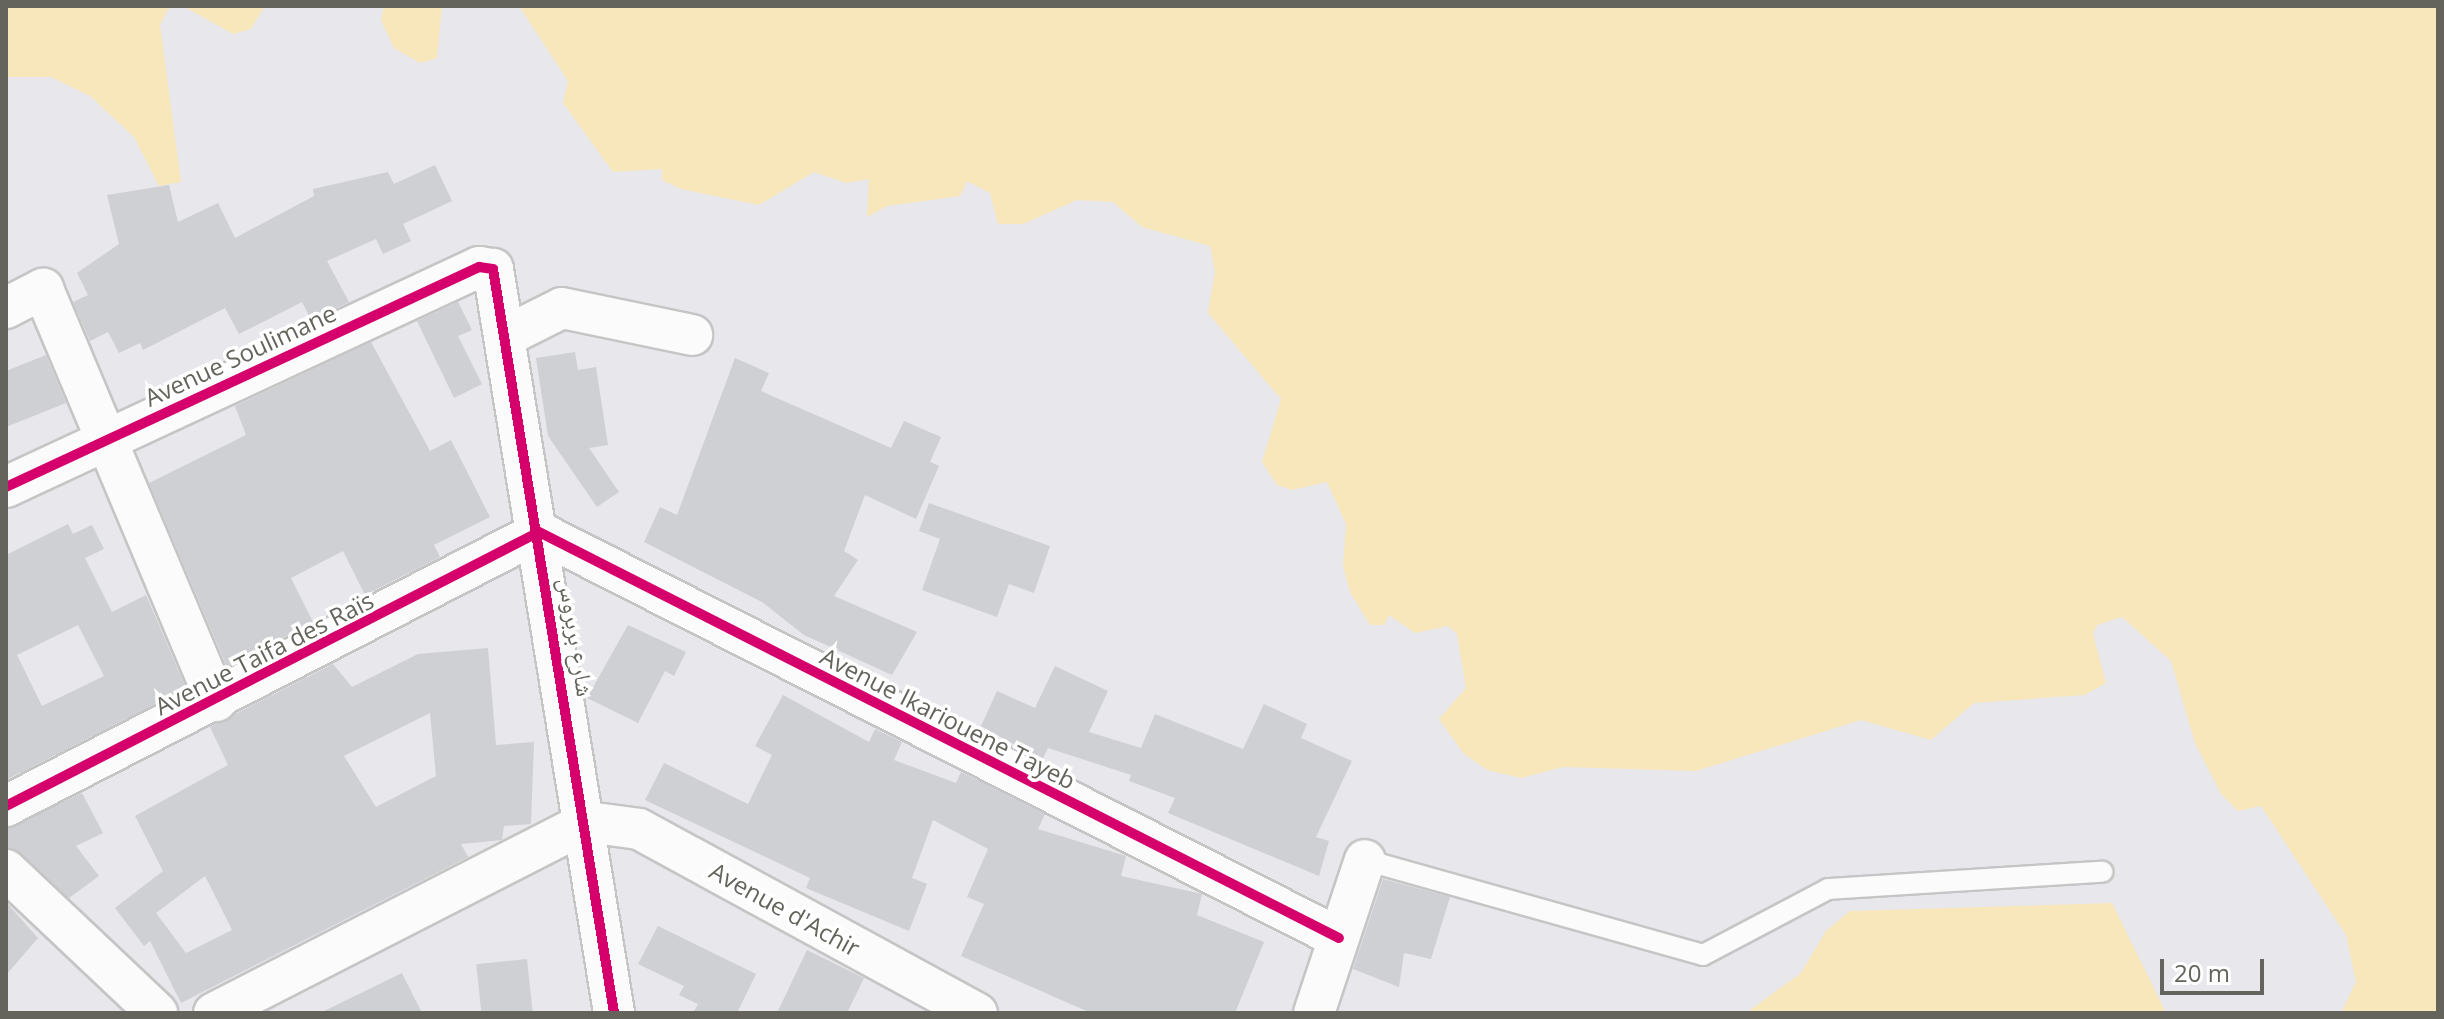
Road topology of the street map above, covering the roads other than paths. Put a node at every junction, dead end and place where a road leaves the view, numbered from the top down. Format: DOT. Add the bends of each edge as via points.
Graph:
graph roads {
  1 [pos="493,269"];
  2 [pos="6,308"];
  3 [pos="508,335"];
  4 [pos="692,335"];
  5 [pos="101,441"];
  6 [pos="6,487"];
  7 [pos="539,532"];
  8 [pos="216,701"];
  9 [pos="6,806"];
  10 [pos="588,822"];
  11 [pos="1365,860"];
  12 [pos="6,870"];
  13 [pos="2102,872"];
  14 [pos="1339,938"];
  15 [pos="157,1013"];
  16 [pos="214,1013"];
  17 [pos="614,1013"];
  18 [pos="977,1013"];
  19 [pos="1314,1013"];
  1 -- 3 [label="street, شارع بربروس"];
  1 -- 5 [label="street, Avenue Soulimane" via="479,267"];
  2 -- 5 [label="street" via="43,289"];
  3 -- 4 [label="street" via="562,308"];
  3 -- 7 [label="street, شارع بربروس"];
  5 -- 6 [label="street, Avenue Soulimane"];
  5 -- 8 [label="street"];
  7 -- 8 [label="street, Avenue Taifa des Raïs"];
  7 -- 10 [label="street, شارع بربروس"];
  7 -- 14 [label="street, Avenue Ikariouene Tayeb"];
  8 -- 9 [label="street, Avenue Taifa des Raïs"];
  10 -- 16 [label="street"];
  10 -- 17 [label="street, شارع بربروس"];
  10 -- 18 [label="street, Avenue d'Achir" via="639,829"];
  11 -- 13 [label="lane" via="1703,955 1828,889"];
  11 -- 14 [label="street"];
  12 -- 15 [label="street"];
  14 -- 19 [label="street"];
}
